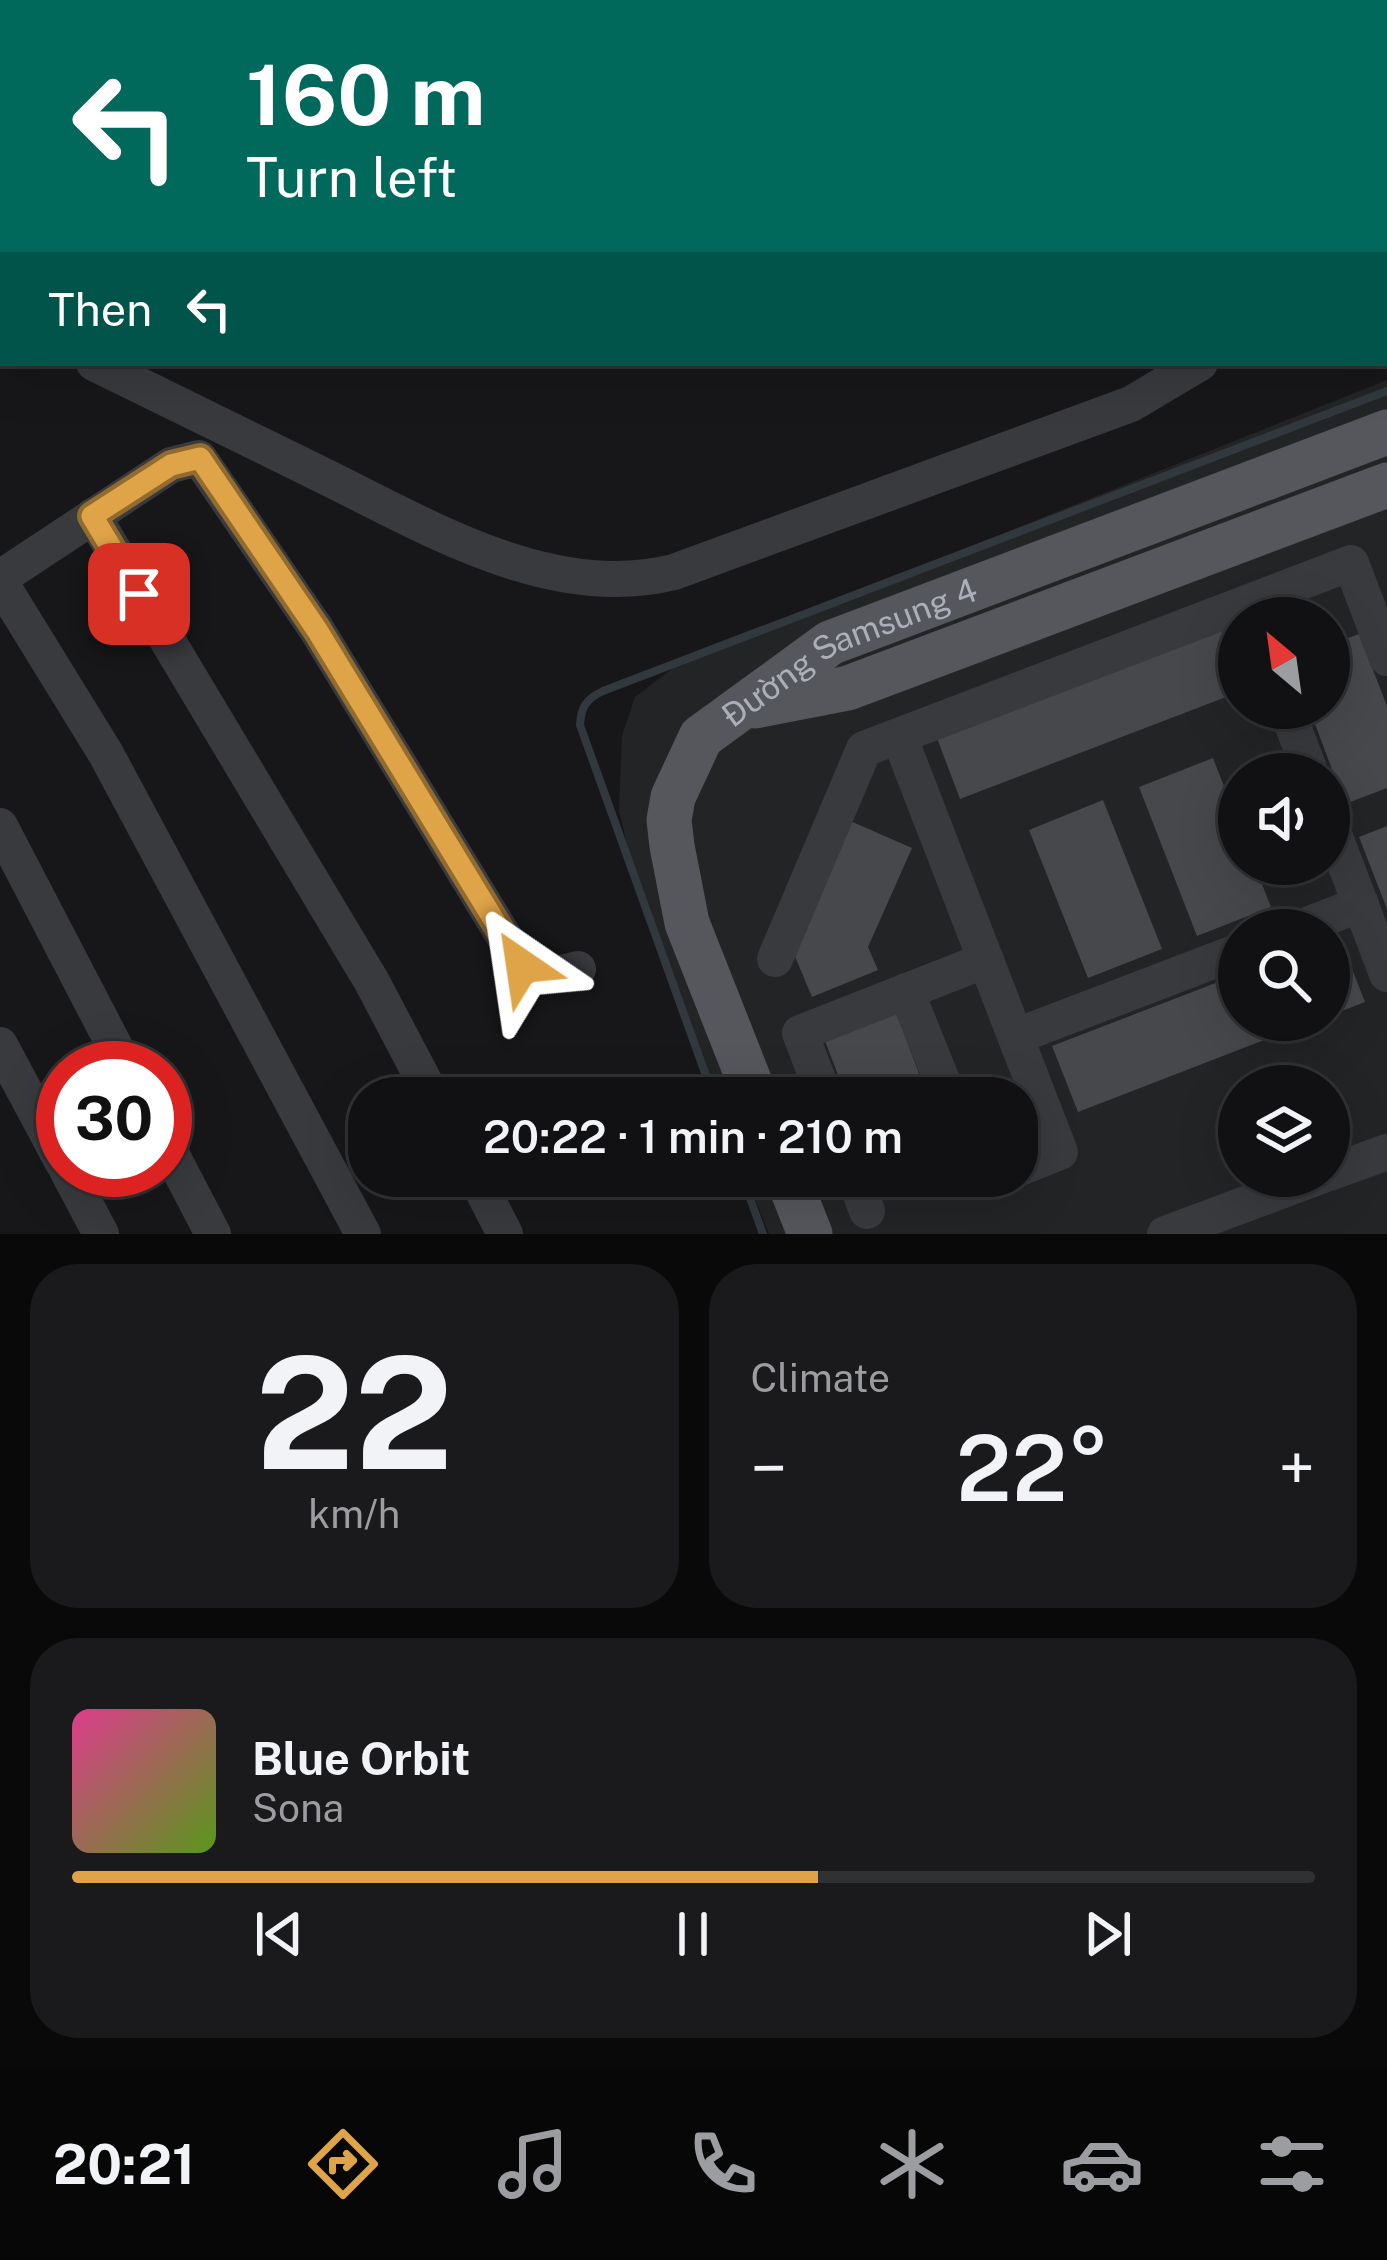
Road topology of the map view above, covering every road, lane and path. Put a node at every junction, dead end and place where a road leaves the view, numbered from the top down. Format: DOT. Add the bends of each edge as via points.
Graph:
graph roads {
  1 [pos="100,366"];
  2 [pos="1195,366"];
  3 [pos="1387,432"];
  4 [pos="1387,485"];
  5 [pos="92,516"];
  6 [pos="1224,547"];
  7 [pos="0,580"];
  8 [pos="1243,597"];
  9 [pos="1277,597"];
  10 [pos="1218,622"];
  11 [pos="1387,658"];
  12 [pos="746,707"];
  13 [pos="899,736"];
  14 [pos="0,826"];
  15 [pos="1350,875"];
  16 [pos="1361,904"];
  17 [pos="1348,909"];
  18 [pos="775,959"];
  19 [pos="1218,959"];
  20 [pos="986,960"];
  21 [pos="578,969"];
  22 [pos="1387,974"];
  23 [pos="907,991"];
  24 [pos="1017,1036"];
  25 [pos="112,1041"];
  26 [pos="0,1045"];
  27 [pos="423,1077"];
  28 [pos="748,1077"];
  29 [pos="817,1077"];
  30 [pos="941,1077"];
  31 [pos="1032,1077"];
  32 [pos="1038,1093"];
  33 [pos="36,1112"];
  34 [pos="1387,1151"];
  35 [pos="1038,1161"];
  36 [pos="1350,1165"];
  37 [pos="192,1194"];
  38 [pos="81,1197"];
  39 [pos="486,1197"];
  40 [pos="795,1197"];
  41 [pos="862,1197"];
  42 [pos="1264,1197"];
  43 [pos="867,1211"];
  44 [pos="101,1234"];
  45 [pos="213,1234"];
  46 [pos="363,1234"];
  47 [pos="505,1234"];
  48 [pos="810,1234"];
  49 [pos="1165,1234"];
  1 -- 2 [label="street" via="450,537 546,569 618,580 674,572 1131,404"];
  3 -- 12 [label="main road, Đường Samsung 4" via="830,644"];
  4 -- 6 [label="main road, Đường Samsung 4"];
  5 -- 7 [label="street"];
  5 -- 21 [label="street" via="171,465 200,458 329,649 522,966 557,974"];
  5 -- 27 [label="street"];
  6 -- 8 [label="street"];
  6 -- 12 [label="main road, Đường Samsung 4" via="848,688"];
  7 -- 46 [label="street" via="106,754"];
  9 -- 11 [label="street" via="1351,562"];
  10 -- 13 [label="street"];
  12 -- 28 [label="main road" via="701,737 669,820 687,923"];
  13 -- 18 [label="street" via="864,749"];
  13 -- 20 [label="street"];
  14 -- 25 [label="street"];
  15 -- 16 [label="street"];
  16 -- 17 [label="street"];
  16 -- 22 [label="street"];
  19 -- 24 [label="street"];
  20 -- 23 [label="street"];
  20 -- 24 [label="street"];
  23 -- 29 [label="street" via="800,1033"];
  23 -- 30 [label="street"];
  24 -- 31 [label="street"];
  26 -- 33 [label="street"];
  32 -- 35 [label="street" via="1060,1152"];
  34 -- 36 [label="street"];
  37 -- 45 [label="street"];
  38 -- 44 [label="street"];
  39 -- 47 [label="street"];
  40 -- 48 [label="main road"];
  41 -- 43 [label="street"];
  42 -- 49 [label="street"];
}
